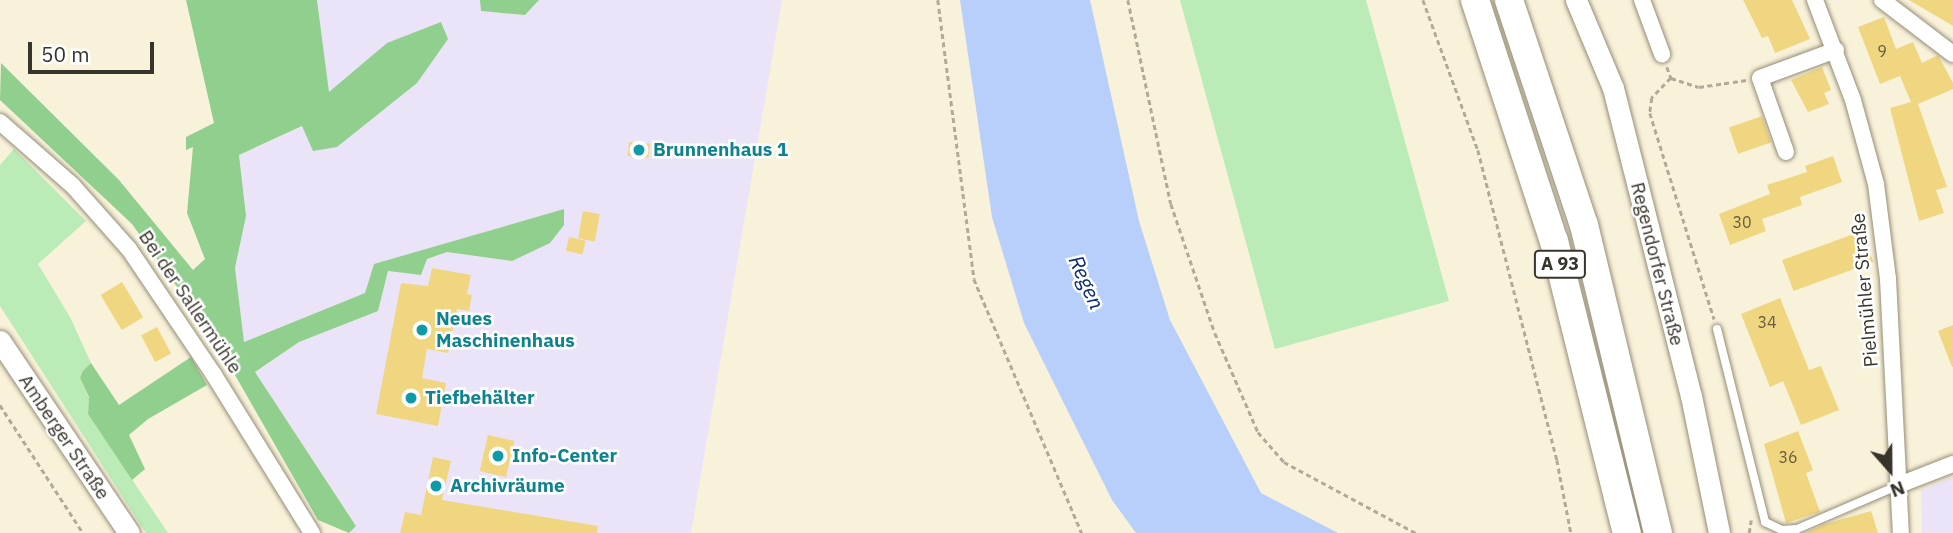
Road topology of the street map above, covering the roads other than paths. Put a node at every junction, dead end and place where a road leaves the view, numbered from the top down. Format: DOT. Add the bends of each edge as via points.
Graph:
graph roads {
  1 [pos="1475,0"];
  2 [pos="1509,0"];
  3 [pos="1576,0"];
  4 [pos="1642,0"];
  5 [pos="1815,0"];
  6 [pos="1882,0"];
  7 [pos="1836,50"];
  8 [pos="1662,54"];
  9 [pos="1953,54"];
  10 [pos="0,122"];
  11 [pos="1786,152"];
  12 [pos="1717,329"];
  13 [pos="0,341"];
  14 [pos="1953,464"];
  15 [pos="1899,485"];
  16 [pos="129,533"];
  17 [pos="312,533"];
  18 [pos="1627,533"];
  19 [pos="1658,533"];
  20 [pos="1719,533"];
  21 [pos="1901,533"];
  1 -- 18 [label="highway, A 93" via="1554,241"];
  2 -- 19 [label="highway, A 93" via="1584,225"];
  3 -- 20 [label="street, Regendorfer Straße" via="1613,88 1690,396"];
  4 -- 8 [label="street"];
  5 -- 7 [label="street, Pielmühler Straße"];
  6 -- 9 [label="street"];
  7 -- 11 [label="street" via="1760,78"];
  7 -- 15 [label="street, Pielmühler Straße" via="1867,145 1884,235"];
  10 -- 17 [label="street, Bei der Sallermühle" via="73,186 129,249"];
  12 -- 15 [label="lane" via="1765,522 1782,530 1797,529"];
  13 -- 16 [label="street, Amberger Straße"];
  14 -- 15 [label="street"];
  15 -- 21 [label="street, Pielmühler Straße"];
}
